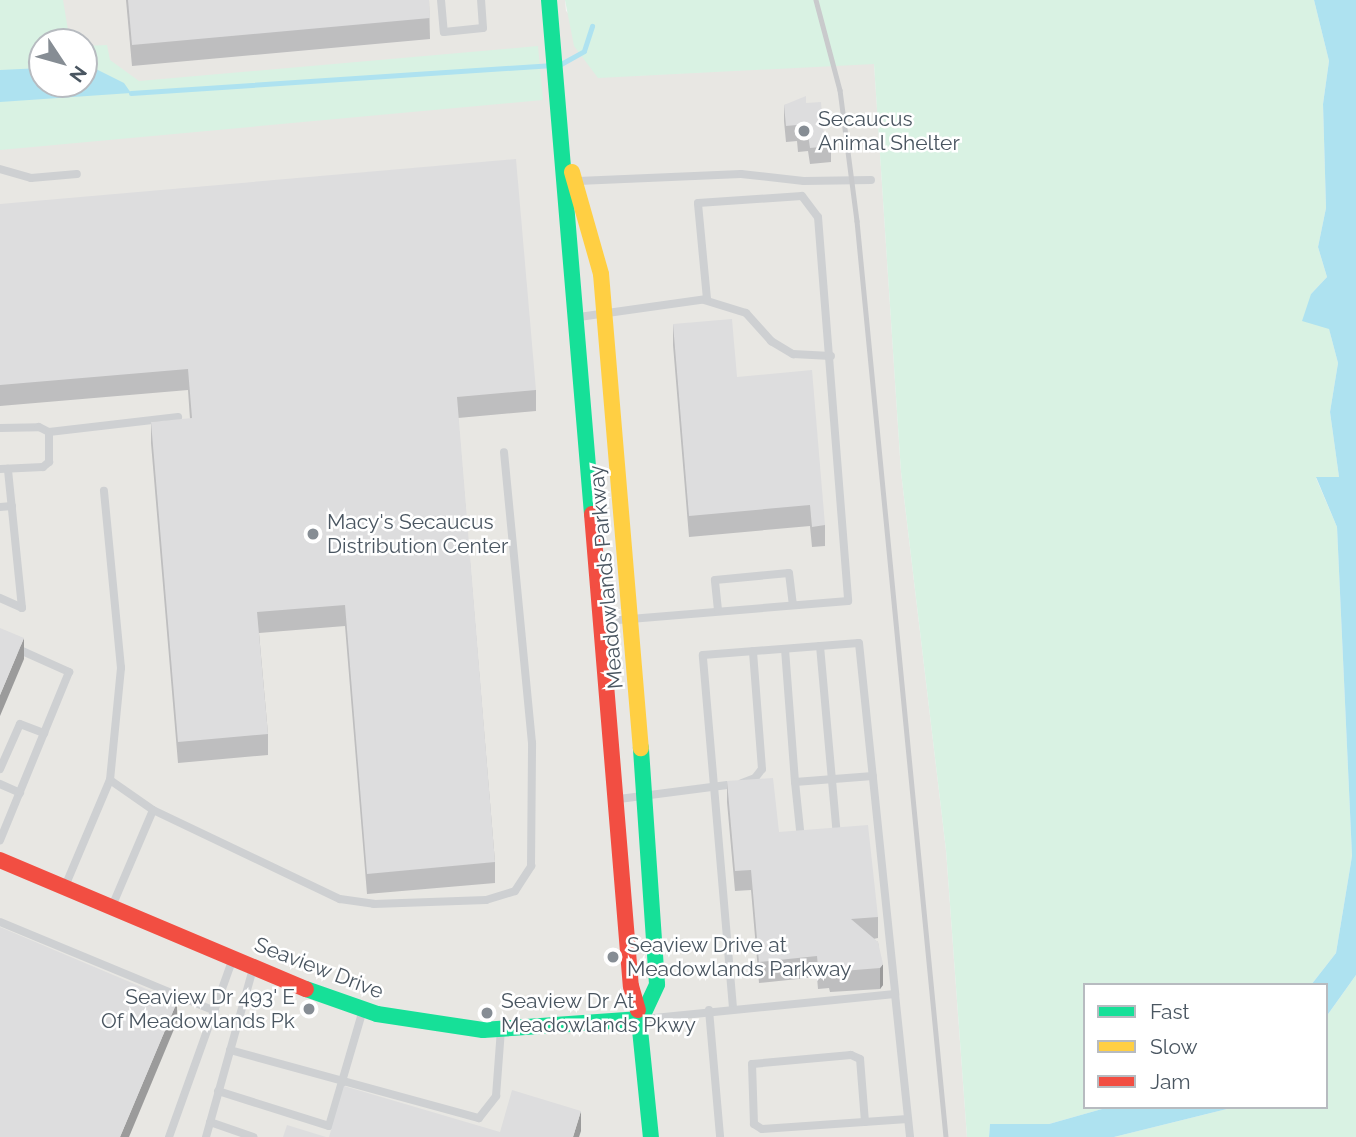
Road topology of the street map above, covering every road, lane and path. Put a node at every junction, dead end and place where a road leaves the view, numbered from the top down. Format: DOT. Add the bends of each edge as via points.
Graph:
graph roads {
  1 [pos="441,0"];
  2 [pos="481,0"];
  3 [pos="549,0"];
  4 [pos="560,133"];
  5 [pos="0,169"];
  6 [pos="77,174"];
  7 [pos="871,180"];
  8 [pos="575,182"];
  9 [pos="704,300"];
  10 [pos="605,312"];
  11 [pos="576,318"];
  12 [pos="831,355"];
  13 [pos="177,417"];
  14 [pos="0,428"];
  15 [pos="49,432"];
  16 [pos="504,452"];
  17 [pos="4,469"];
  18 [pos="104,491"];
  19 [pos="12,506"];
  20 [pos="0,507"];
  21 [pos="0,598"];
  22 [pos="793,605"];
  23 [pos="718,610"];
  24 [pos="630,617"];
  25 [pos="601,621"];
  26 [pos="0,641"];
  27 [pos="820,646"];
  28 [pos="785,649"];
  29 [pos="753,651"];
  30 [pos="44,733"];
  31 [pos="0,769"];
  32 [pos="873,776"];
  33 [pos="832,779"];
  34 [pos="110,780"];
  35 [pos="795,782"];
  36 [pos="742,783"];
  37 [pos="0,784"];
  38 [pos="727,785"];
  39 [pos="712,787"];
  40 [pos="20,793"];
  41 [pos="645,796"];
  42 [pos="616,799"];
  43 [pos="153,810"];
  44 [pos="0,840"];
  45 [pos="838,842"];
  46 [pos="801,845"];
  47 [pos="0,860"];
  48 [pos="64,887"];
  49 [pos="111,907"];
  50 [pos="0,922"];
  51 [pos="233,958"];
  52 [pos="253,967"];
  53 [pos="895,994"];
  54 [pos="733,1008"];
  55 [pos="363,1010"];
  56 [pos="709,1010"];
  57 [pos="215,1011"];
  58 [pos="641,1019"];
  59 [pos="501,1030"];
  60 [pos="230,1050"];
  61 [pos="342,1082"];
  62 [pos="218,1091"];
  63 [pos="496,1096"];
  64 [pos="508,1098"];
  65 [pos="908,1119"];
  66 [pos="210,1122"];
  67 [pos="865,1122"];
  68 [pos="169,1137"];
  69 [pos="206,1137"];
  70 [pos="253,1137"];
  71 [pos="651,1137"];
  72 [pos="720,1137"];
  73 [pos="910,1137"];
  1 -- 2 [label="lane" via="444,32 484,28"];
  3 -- 4 [label="street, Meadowlands Parkway"];
  4 -- 8 [label="street, Meadowlands Parkway"];
  4 -- 11 [label="street, Meadowlands Parkway"];
  5 -- 6 [label="lane" via="32,178"];
  7 -- 8 [label="lane" via="804,181 741,174"];
  8 -- 10 [label="street, Meadowlands Parkway" via="598,256"];
  9 -- 10 [label="lane"];
  9 -- 12 [label="lane" via="746,313 771,341 793,354"];
  9 -- 12 [label="lane" via="698,203 802,196 818,217"];
  10 -- 11 [label="lane"];
  10 -- 24 [label="street, Meadowlands Parkway"];
  11 -- 25 [label="street, Meadowlands Parkway"];
  12 -- 22 [label="lane" via="848,601"];
  13 -- 15 [label="lane"];
  14 -- 15 [label="lane" via="39,427"];
  15 -- 17 [label="lane" via="49,461 43,467"];
  16 -- 43 [label="lane" via="532,743 531,866 515,891 486,900 374,904 340,899"];
  17 -- 19 [label="lane"];
  18 -- 34 [label="lane" via="121,668"];
  19 -- 20 [label="lane"];
  19 -- 21 [label="lane" via="22,608"];
  22 -- 23 [label="lane"];
  22 -- 23 [label="lane" via="789,573 715,580"];
  23 -- 24 [label="lane"];
  24 -- 25 [label="lane"];
  24 -- 41 [label="street, Meadowlands Parkway"];
  25 -- 42 [label="street, Meadowlands Parkway"];
  26 -- 30 [label="lane" via="69,672"];
  27 -- 28 [label="lane"];
  27 -- 32 [label="lane" via="859,643"];
  27 -- 33 [label="lane"];
  28 -- 29 [label="lane"];
  28 -- 35 [label="lane"];
  29 -- 36 [label="lane" via="762,769"];
  29 -- 39 [label="lane" via="703,655"];
  30 -- 31 [label="lane" via="20,724"];
  30 -- 40 [label="lane"];
  32 -- 33 [label="lane"];
  32 -- 53 [label="lane"];
  33 -- 35 [label="lane"];
  33 -- 45 [label="lane"];
  34 -- 43 [label="lane"];
  34 -- 48 [label="lane"];
  35 -- 46 [label="lane"];
  37 -- 40 [label="lane"];
  38 -- 39 [label="lane"];
  39 -- 41 [label="lane"];
  39 -- 54 [label="lane"];
  40 -- 44 [label="lane"];
  41 -- 42 [label="lane"];
  41 -- 58 [label="street, Meadowlands Parkway" via="657,984"];
  42 -- 58 [label="street, Meadowlands Parkway" via="631,986"];
  43 -- 49 [label="lane"];
  47 -- 48 [label="street, Seaview Drive"];
  48 -- 49 [label="street, Seaview Drive"];
  49 -- 51 [label="street, Seaview Drive"];
  50 -- 57 [label="lane"];
  51 -- 52 [label="street, Seaview Drive"];
  51 -- 57 [label="lane"];
  52 -- 55 [label="street, Seaview Drive"];
  52 -- 60 [label="lane"];
  53 -- 54 [label="lane"];
  53 -- 65 [label="lane"];
  54 -- 56 [label="lane"];
  55 -- 59 [label="street, Seaview Drive" via="428,1024"];
  55 -- 61 [label="lane"];
  56 -- 58 [label="lane"];
  56 -- 72 [label="lane"];
  57 -- 68 [label="lane"];
  58 -- 59 [label="street, Seaview Drive"];
  58 -- 71 [label="street, Meadowlands Parkway"];
  59 -- 63 [label="lane"];
  60 -- 61 [label="lane"];
  60 -- 62 [label="lane"];
  61 -- 62 [label="lane" via="329,1126"];
  61 -- 63 [label="lane" via="480,1118"];
  62 -- 66 [label="lane"];
  63 -- 64 [label="lane"];
  65 -- 67 [label="lane"];
  65 -- 73 [label="lane"];
  66 -- 69 [label="lane"];
  66 -- 70 [label="lane"];
  67 -- 67 [label="lane" via="758,1127 751,1064 851,1055 860,1059"];
}
